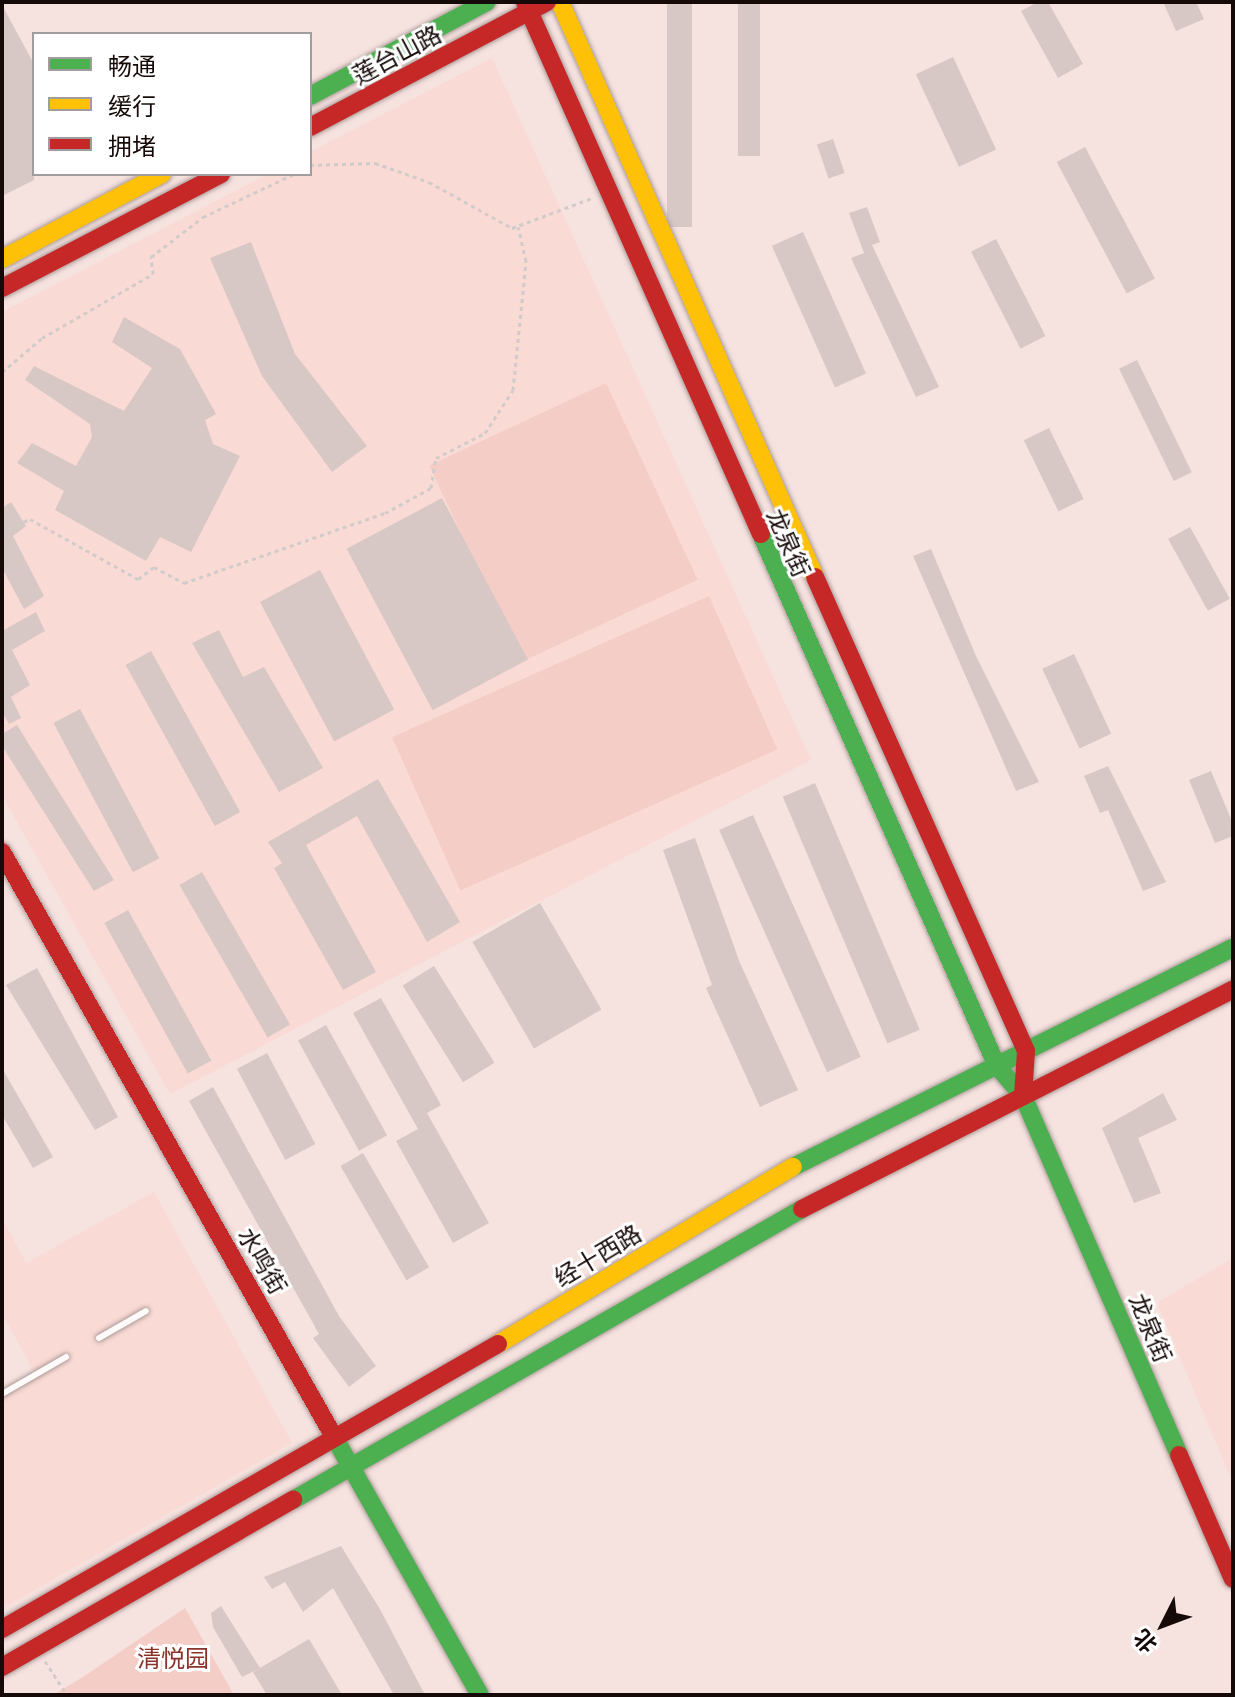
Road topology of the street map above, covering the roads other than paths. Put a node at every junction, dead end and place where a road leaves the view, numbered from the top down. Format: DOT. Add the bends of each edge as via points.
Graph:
graph roads {
  1 [pos="487,2"];
  2 [pos="547,2"];
  3 [pos="560,2"];
  4 [pos="527,7"];
  5 [pos="312,95"];
  6 [pos="312,126"];
  7 [pos="158,176"];
  8 [pos="217,176"];
  9 [pos="2,259"];
  10 [pos="2,288"];
  11 [pos="2,852"];
  12 [pos="1233,948"];
  13 [pos="1233,989"];
  14 [pos="1026,1051"];
  15 [pos="997,1066"];
  16 [pos="1023,1096"];
  17 [pos="146,1311"];
  18 [pos="99,1338"];
  19 [pos="66,1357"];
  20 [pos="2,1394"];
  21 [pos="337,1441"];
  22 [pos="353,1472"];
  23 [pos="1233,1579"];
  24 [pos="2,1629"];
  25 [pos="2,1667"];
  26 [pos="480,1695"];
  1 -- 5 [label="main road, 莲台山路"];
  2 -- 4 [label="main road, 莲台山路"];
  3 -- 14 [label="main road, 龙泉街"];
  4 -- 6 [label="main road, 莲台山路"];
  4 -- 15 [label="main road, 龙泉街"];
  7 -- 9 [label="main road"];
  8 -- 10 [label="main road"];
  11 -- 21 [label="main road, 水鸣街"];
  12 -- 14 [label="main road, 经十西路"];
  13 -- 16 [label="main road"];
  14 -- 15 [label="main road, 经十西路"];
  14 -- 16 [label="main road, 龙泉街"];
  15 -- 16 [label="main road, 龙泉街"];
  15 -- 21 [label="main road, 经十西路" via="805,1160"];
  16 -- 22 [label="main road" via="797,1211"];
  16 -- 23 [label="main road, 龙泉街"];
  17 -- 18 [label="lane"];
  19 -- 20 [label="lane"];
  21 -- 22 [label="main road, 水鸣街"];
  21 -- 24 [label="main road, 经十西路"];
  22 -- 25 [label="main road"];
  22 -- 26 [label="main road, 水鸣街"];
}
